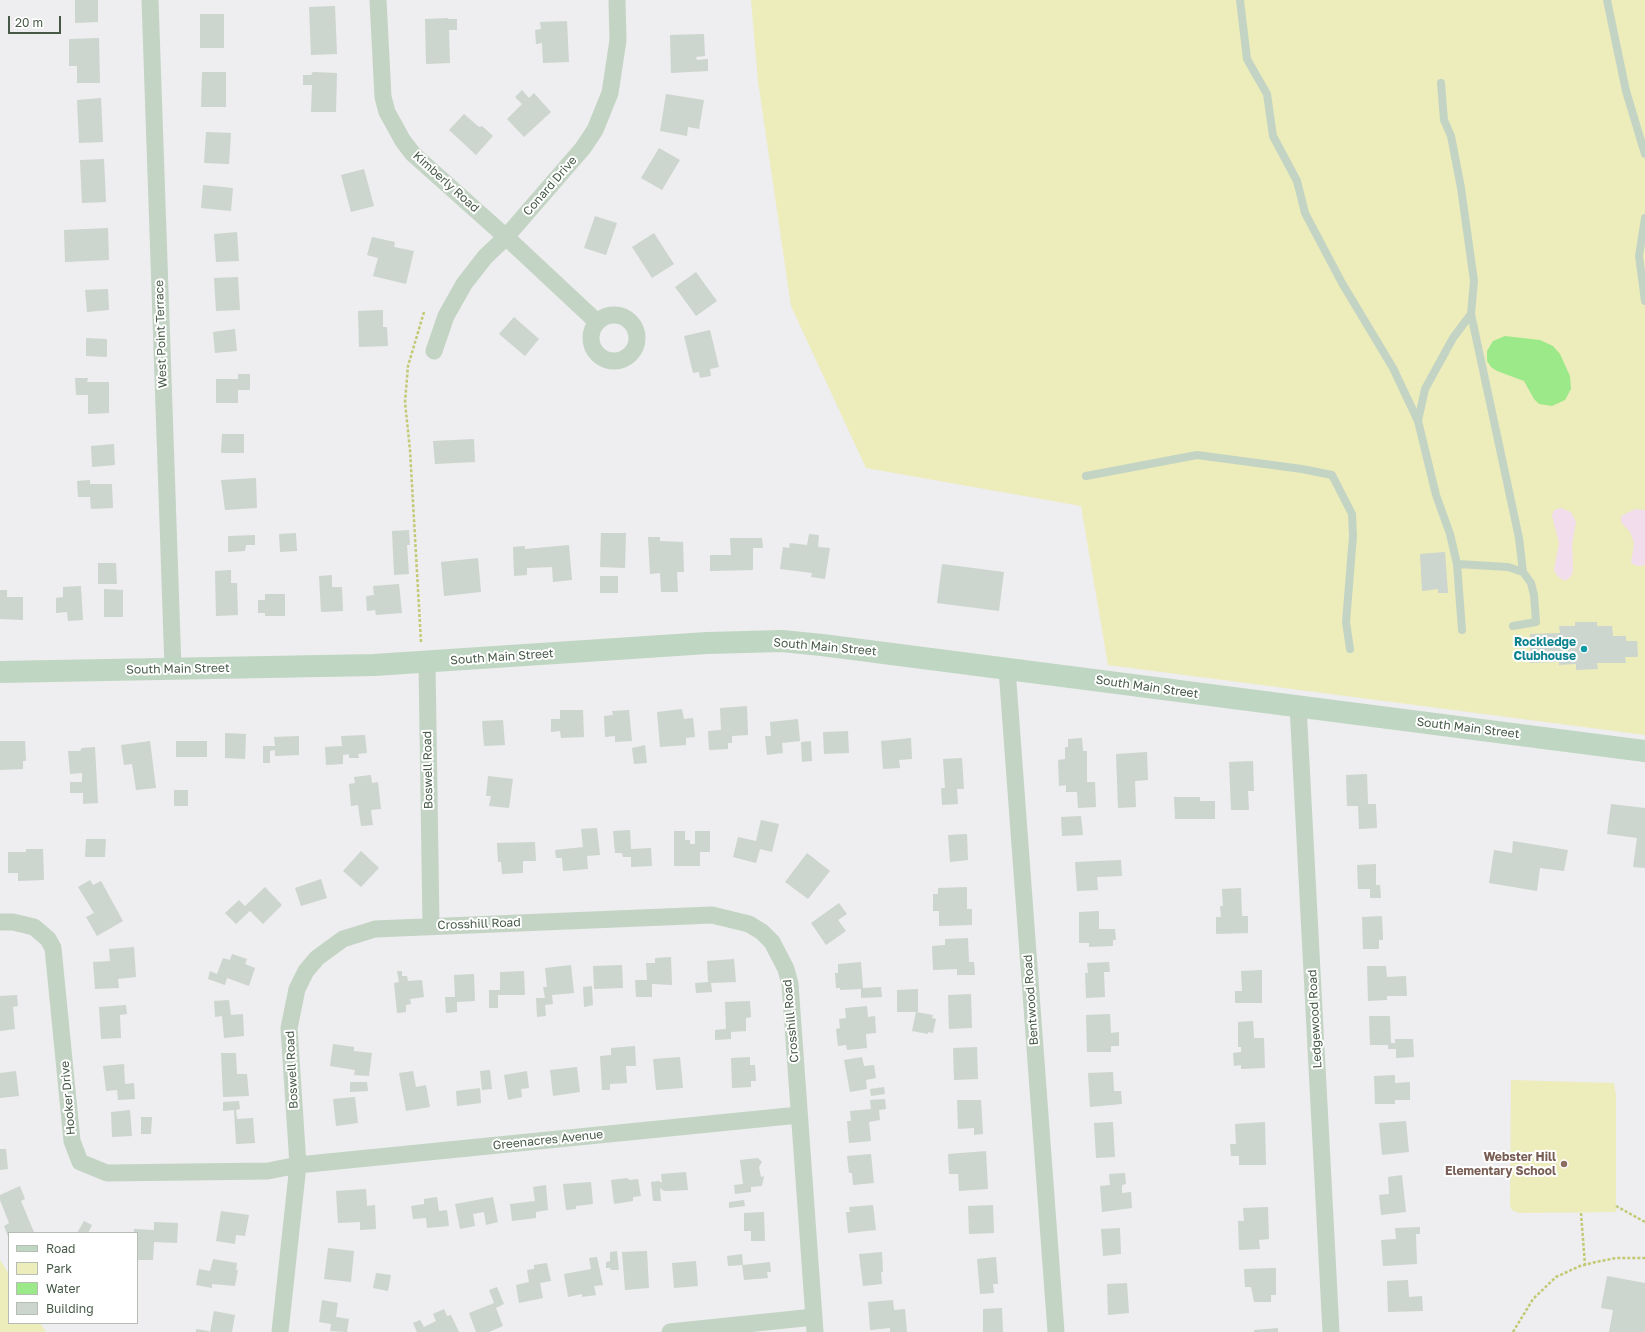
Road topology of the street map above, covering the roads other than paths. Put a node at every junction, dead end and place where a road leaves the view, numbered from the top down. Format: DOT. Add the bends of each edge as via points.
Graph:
graph roads {
  1 [pos="150,0"];
  2 [pos="378,0"];
  3 [pos="617,0"];
  4 [pos="1240,0"];
  5 [pos="1607,0"];
  6 [pos="1441,83"];
  7 [pos="1645,154"];
  8 [pos="1645,218"];
  9 [pos="506,237"];
  10 [pos="1645,301"];
  11 [pos="1471,314"];
  12 [pos="597,322"];
  13 [pos="434,351"];
  14 [pos="1418,421"];
  15 [pos="1086,476"];
  16 [pos="1457,564"];
  17 [pos="1523,572"];
  18 [pos="1513,626"];
  19 [pos="1462,630"];
  20 [pos="1350,649"];
  21 [pos="424,652"];
  22 [pos="173,668"];
  23 [pos="1006,669"];
  24 [pos="0,672"];
  25 [pos="1298,706"];
  26 [pos="1645,751"];
  27 [pos="0,922"];
  28 [pos="431,926"];
  29 [pos="798,1115"];
  30 [pos="298,1166"];
  31 [pos="814,1324"];
  32 [pos="280,1332"];
  33 [pos="670,1332"];
  34 [pos="1056,1332"];
  35 [pos="1331,1332"];
  1 -- 22 [label="street, West Point Terrace"];
  2 -- 9 [label="street, Kimberly Road" via="381,82 387,112 394,127 413,154"];
  3 -- 9 [label="street, Conard Drive" via="618,40 610,93 604,112 583,148"];
  4 -- 14 [label="lane" via="1247,59 1267,94 1273,136 1297,181 1305,213 1342,283 1393,368"];
  5 -- 7 [label="lane" via="1626,91"];
  6 -- 11 [label="lane" via="1444,120 1451,136 1460,180 1474,281"];
  8 -- 10 [label="lane" via="1639,256"];
  9 -- 12 [label="street, Kimberly Road"];
  9 -- 13 [label="street, Conard Drive" via="484,257 464,284 446,316"];
  11 -- 14 [label="lane" via="1425,389"];
  11 -- 17 [label="lane" via="1519,538"];
  14 -- 16 [label="lane" via="1436,495 1450,534"];
  15 -- 20 [label="lane" via="1197,455 1332,475 1352,514 1354,536 1346,622"];
  16 -- 17 [label="lane" via="1508,567"];
  16 -- 19 [label="lane"];
  17 -- 18 [label="lane" via="1531,583 1536,622"];
  21 -- 22 [label="main road, South Main Street" via="332,667"];
  21 -- 23 [label="main road, South Main Street" via="782,641"];
  21 -- 28 [label="street, Boswell Road"];
  22 -- 24 [label="main road, South Main Street"];
  23 -- 25 [label="main road, South Main Street"];
  23 -- 34 [label="street, Bentwood Road"];
  25 -- 26 [label="main road, South Main Street"];
  25 -- 35 [label="street, Ledgewood Road"];
  27 -- 30 [label="street, Hooker Drive" via="34,926 48,939 52,948 72,1141 80,1162 106,1173 268,1171"];
  28 -- 29 [label="street, Crosshill Road" via="712,915 749,924 772,942 786,969 790,984"];
  28 -- 30 [label="street, Boswell Road" via="375,929 359,933 343,939 330,948 306,971 297,989 289,1028"];
  29 -- 30 [label="street, Greenacres Avenue"];
  29 -- 31 [label="street, Crosshill Road"];
  30 -- 32 [label="street, Boswell Road"];
  31 -- 33 [label="street"];
}
